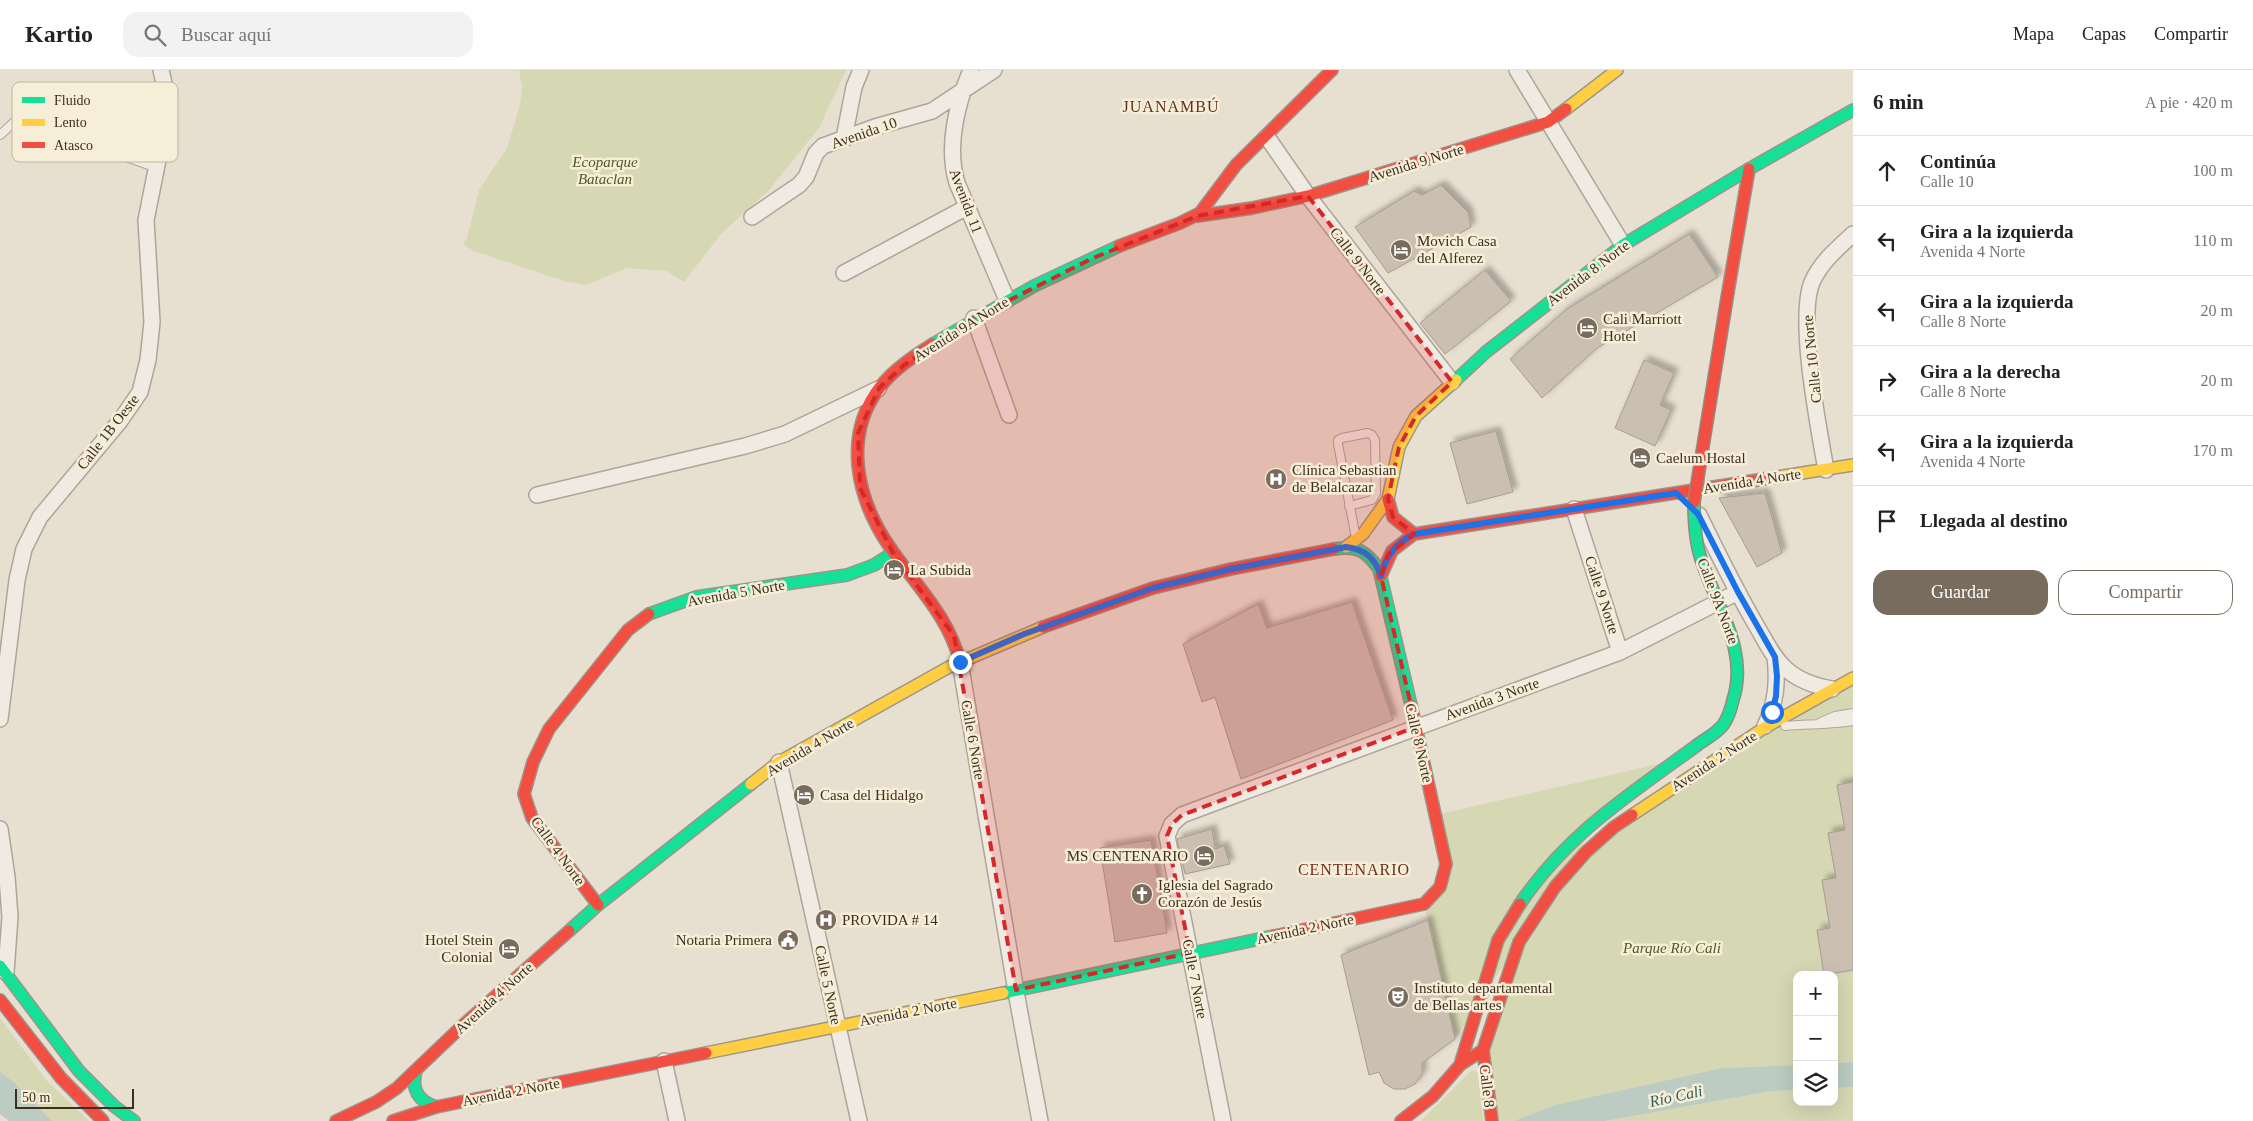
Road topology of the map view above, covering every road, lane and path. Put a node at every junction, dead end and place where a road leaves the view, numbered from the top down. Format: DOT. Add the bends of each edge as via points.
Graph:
graph roads {
  1 [pos="861,70"];
  2 [pos="971,70"];
  3 [pos="994,70"];
  4 [pos="1332,70"];
  5 [pos="1517,70"];
  6 [pos="1617,70"];
  7 [pos="962,92"];
  8 [pos="1853,110"];
  9 [pos="1548,122"];
  10 [pos="12,123"];
  11 [pos="0,136"];
  12 [pos="1266,137"];
  13 [pos="844,138"];
  14 [pos="139,162"];
  15 [pos="158,162"];
  16 [pos="157,168"];
  17 [pos="1749,169"];
  18 [pos="1308,196"];
  19 [pos="967,207"];
  20 [pos="1197,216"];
  21 [pos="752,217"];
  22 [pos="1853,234"];
  23 [pos="1623,245"];
  24 [pos="844,273"];
  25 [pos="1007,300"];
  26 [pos="974,318"];
  27 [pos="1452,382"];
  28 [pos="879,388"];
  29 [pos="1009,415"];
  30 [pos="1853,465"];
  31 [pos="1395,467"];
  32 [pos="1375,470"];
  33 [pos="1826,470"];
  34 [pos="1705,489"];
  35 [pos="1676,493"];
  36 [pos="537,495"];
  37 [pos="1388,498"];
  38 [pos="1350,506"];
  39 [pos="1574,509"];
  40 [pos="1698,514"];
  41 [pos="1414,534"];
  42 [pos="1356,540"];
  43 [pos="1346,547"];
  44 [pos="893,553"];
  45 [pos="1381,576"];
  46 [pos="1738,592"];
  47 [pos="1620,652"];
  48 [pos="1775,657"];
  49 [pos="960,662"];
  50 [pos="1853,678"];
  51 [pos="1832,689"];
  52 [pos="1853,713"];
  53 [pos="0,719"];
  54 [pos="1853,721"];
  55 [pos="1818,723"];
  56 [pos="1416,727"];
  57 [pos="1764,728"];
  58 [pos="779,762"];
  59 [pos="524,794"];
  60 [pos="1653,801"];
  61 [pos="0,829"];
  62 [pos="1167,836"];
  63 [pos="1571,841"];
  64 [pos="1424,904"];
  65 [pos="598,905"];
  66 [pos="1190,953"];
  67 [pos="3,969"];
  68 [pos="1016,990"];
  69 [pos="0,1000"];
  70 [pos="837,1026"];
  71 [pos="1483,1050"];
  72 [pos="664,1061"];
  73 [pos="1460,1065"];
  74 [pos="416,1071"];
  75 [pos="436,1107"];
  76 [pos="102,1121"];
  77 [pos="134,1121"];
  78 [pos="336,1121"];
  79 [pos="393,1121"];
  80 [pos="676,1121"];
  81 [pos="859,1121"];
  82 [pos="1040,1121"];
  83 [pos="1223,1121"];
  84 [pos="1401,1121"];
  85 [pos="1492,1121"];
  1 -- 13 [label="street" via="854,87"];
  2 -- 7 [label="street, Avenida 11"];
  3 -- 7 [label="street, Avenida 10"];
  4 -- 12 [label="main road"];
  5 -- 9 [label="street"];
  6 -- 9 [label="main road, Avenida 9 Norte"];
  7 -- 13 [label="street, Avenida 10" via="932,111"];
  7 -- 19 [label="street, Avenida 11" via="952,166"];
  8 -- 17 [label="main road, Avenida 8 Norte"];
  9 -- 18 [label="main road, Avenida 9 Norte"];
  9 -- 23 [label="street"];
  10 -- 11 [label="lane"];
  12 -- 18 [label="street, Calle 9 Norte"];
  12 -- 20 [label="main road" via="1235,167"];
  13 -- 21 [label="street, Avenida 10" via="823,146 799,185"];
  14 -- 16 [label="lane"];
  15 -- 16 [label="street, Calle 1B Oeste"];
  16 -- 53 [label="street, Calle 1B Oeste" via="146,220 152,322 140,392 120,421 40,516 24,549 17,580"];
  17 -- 23 [label="main road, Avenida 8 Norte"];
  17 -- 63 [label="main road, Calle 9A Norte, bridge" via="1693,512 1694,534 1702,563 1737,646 1736,697 1723,725"];
  18 -- 20 [label="main road, Avenida 9 Norte"];
  18 -- 27 [label="street, Calle 9 Norte"];
  19 -- 24 [label="street"];
  19 -- 25 [label="street, Avenida 11"];
  20 -- 25 [label="main road, Avenida 9A Norte" via="1092,258"];
  22 -- 33 [label="street, Calle 10 Norte" via="1821,266 1812,282 1807,304 1807,333"];
  23 -- 27 [label="main road, Avenida 8 Norte"];
  25 -- 26 [label="main road, Avenida 9A Norte"];
  26 -- 28 [label="main road, Avenida 9A Norte" via="904,364"];
  26 -- 29 [label="street"];
  27 -- 31 [label="main road, Avenida 8 Norte" via="1416,416 1399,447"];
  28 -- 36 [label="street, Avenida 9A Norte" via="785,434"];
  28 -- 44 [label="main road, Calle 6 Norte" via="858,433 857,468 860,488"];
  30 -- 33 [label="main road, Avenida 4 Norte"];
  31 -- 32 [label="lane"];
  31 -- 37 [label="main road, Avenida 8 Norte"];
  32 -- 38 [label="lane" via="1375,498"];
  32 -- 38 [label="lane" via="1375,440 1372,435 1368,433 1338,440"];
  33 -- 34 [label="main road, Avenida 4 Norte"];
  34 -- 35 [label="main road, Avenida 4 Norte"];
  34 -- 40 [label="street"];
  35 -- 39 [label="main road, Avenida 4 Norte"];
  35 -- 40 [label="street"];
  37 -- 41 [label="main road" via="1393,517"];
  37 -- 42 [label="main road, Avenida 8 Norte" via="1370,526"];
  38 -- 42 [label="lane"];
  39 -- 41 [label="main road, Avenida 4 Norte"];
  39 -- 47 [label="street, Calle 9 Norte"];
  40 -- 46 [label="street"];
  41 -- 45 [label="main road" via="1395,546 1388,555"];
  42 -- 43 [label="main road, Avenida 8 Norte"];
  43 -- 45 [label="main road, Calle 8 Norte" via="1369,555"];
  43 -- 49 [label="main road, Avenida 4 Norte" via="1153,588 1024,634"];
  44 -- 49 [label="main road, Calle 6 Norte" via="940,613 954,636"];
  44 -- 59 [label="main road, Avenida 5 Norte" via="874,565 847,574 696,597 654,611 628,630 549,729 532,762"];
  45 -- 56 [label="main road, Calle 8 Norte"];
  46 -- 47 [label="street, Avenida 3 Norte"];
  46 -- 48 [label="street"];
  47 -- 56 [label="street, Avenida 3 Norte"];
  48 -- 51 [label="street" via="1800,679"];
  48 -- 57 [label="street" via="1776,696"];
  49 -- 58 [label="main road, Avenida 4 Norte"];
  49 -- 68 [label="street, Calle 6 Norte"];
  50 -- 51 [label="main road, Avenida 2 Norte"];
  51 -- 57 [label="main road, Avenida 2 Norte"];
  52 -- 55 [label="lane"];
  54 -- 55 [label="lane"];
  55 -- 57 [label="lane"];
  56 -- 62 [label="street, Avenida 3 Norte" via="1182,815 1172,824"];
  56 -- 64 [label="main road, Calle 8 Norte" via="1446,864 1442,885"];
  57 -- 60 [label="main road, Avenida 2 Norte"];
  58 -- 65 [label="main road, Avenida 4 Norte"];
  58 -- 70 [label="street, Calle 5 Norte"];
  59 -- 65 [label="main road, Calle 4 Norte" via="532,818"];
  60 -- 63 [label="main road"];
  60 -- 71 [label="main road" via="1586,852 1536,913 1517,948"];
  61 -- 67 [label="street" via="8,877 10,917"];
  62 -- 66 [label="street, Calle 7 Norte"];
  63 -- 73 [label="main road" via="1539,876 1498,940"];
  64 -- 66 [label="main road, Avenida 2 Norte"];
  65 -- 74 [label="main road, Avenida 4 Norte"];
  66 -- 68 [label="main road, Avenida 2 Norte"];
  66 -- 83 [label="street, Calle 7 Norte"];
  67 -- 77 [label="main road" via="70,1062"];
  68 -- 70 [label="main road, Avenida 2 Norte"];
  68 -- 82 [label="street, Calle 6 Norte"];
  69 -- 76 [label="main road" via="68,1086"];
  70 -- 72 [label="main road, Avenida 2 Norte"];
  70 -- 81 [label="street, Calle 5 Norte"];
  71 -- 73 [label="main road"];
  71 -- 85 [label="main road, Calle 8"];
  72 -- 75 [label="main road, Avenida 2 Norte"];
  72 -- 80 [label="street"];
  73 -- 84 [label="main road" via="1420,1109"];
  74 -- 75 [label="main road" via="416,1094 425,1103"];
  74 -- 78 [label="main road, Avenida 4 Norte" via="376,1102"];
  75 -- 79 [label="main road, Avenida 2 Norte"];
}
